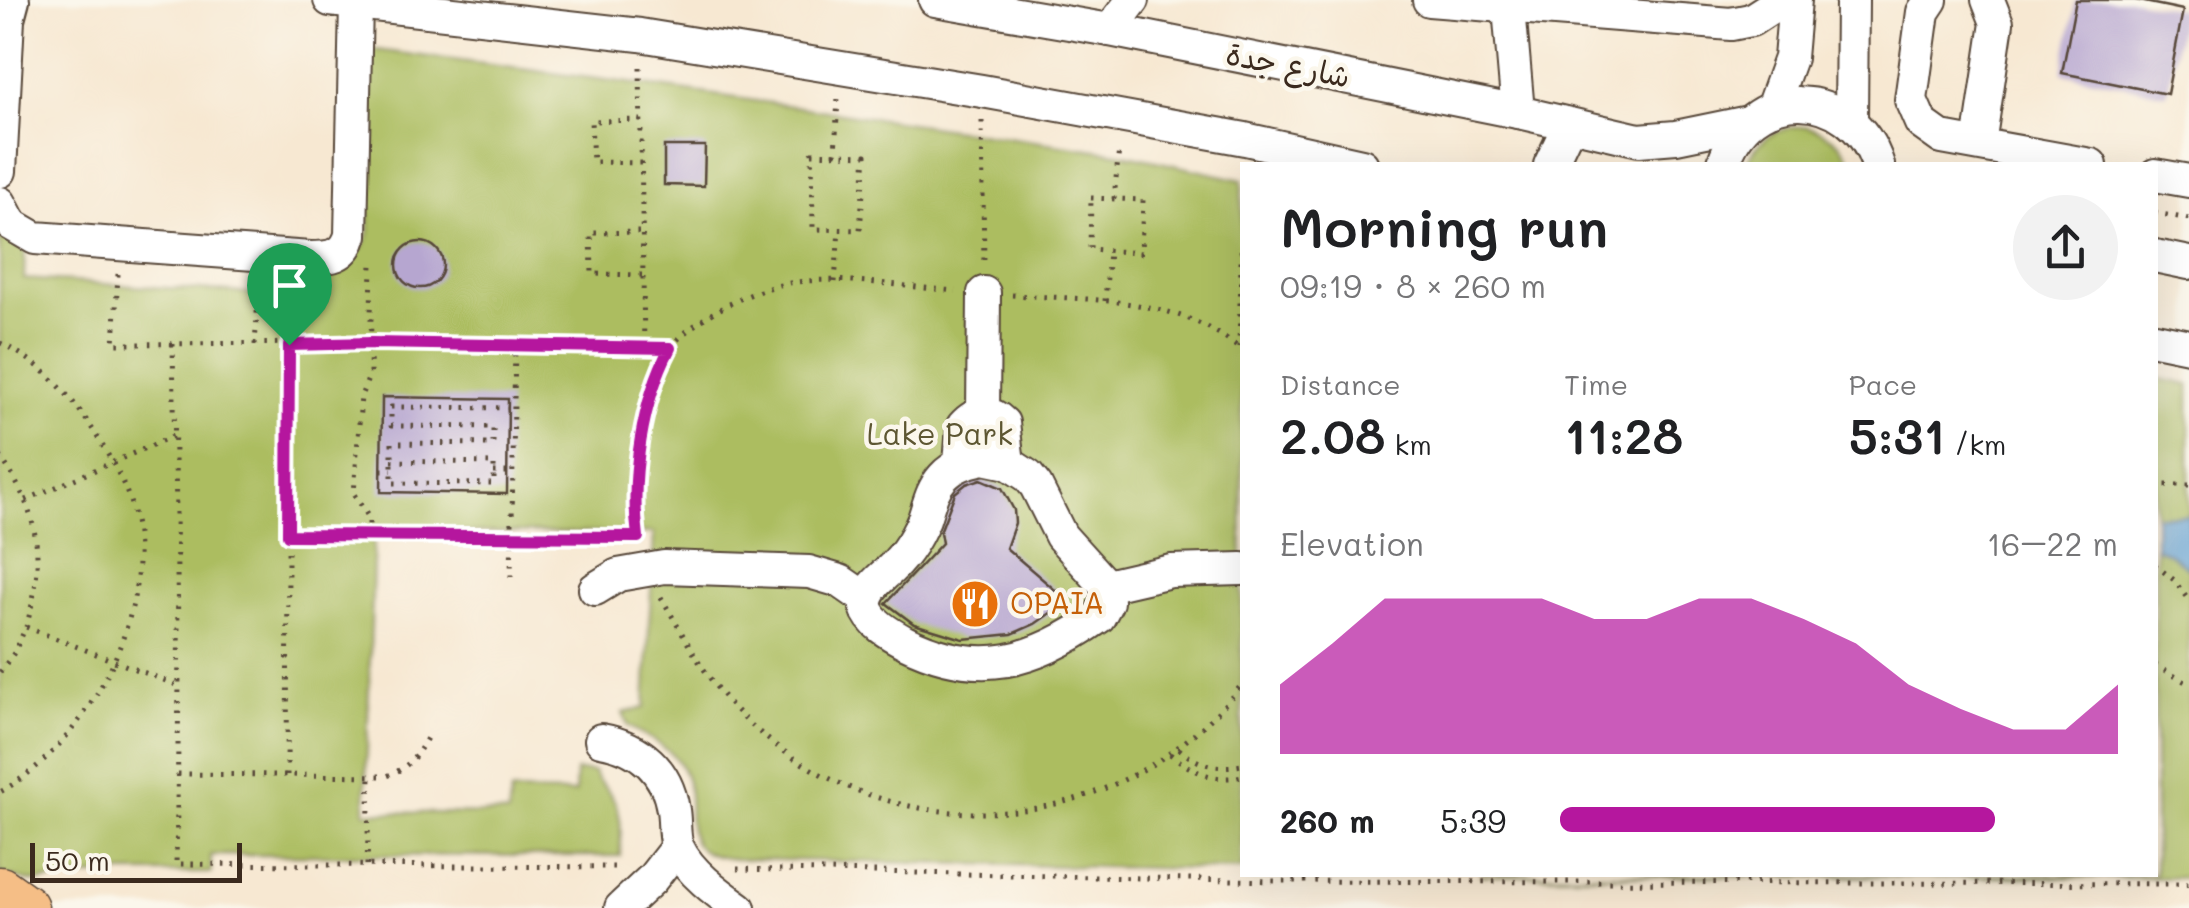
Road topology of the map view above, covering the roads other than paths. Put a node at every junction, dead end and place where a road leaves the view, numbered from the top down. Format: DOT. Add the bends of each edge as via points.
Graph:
graph roads {
  1 [pos="13,0"];
  2 [pos="935,0"];
  3 [pos="1134,0"];
  4 [pos="1430,0"];
  5 [pos="1782,0"];
  6 [pos="1795,0"];
  7 [pos="1988,0"];
  8 [pos="343,1"];
  9 [pos="1926,2"];
  10 [pos="1858,5"];
  11 [pos="1509,8"];
  12 [pos="1110,30"];
  13 [pos="1518,112"];
  14 [pos="1760,115"];
  15 [pos="1852,121"];
  16 [pos="1569,125"];
  17 [pos="1639,140"];
  18 [pos="1979,144"];
  19 [pos="1880,159"];
  20 [pos="1347,162"];
  21 [pos="1551,162"];
  22 [pos="1672,162"];
  23 [pos="1724,162"];
  24 [pos="2075,162"];
  25 [pos="0,171"];
  26 [pos="2158,176"];
  27 [pos="2189,180"];
  28 [pos="1,210"];
  29 [pos="2158,257"];
  30 [pos="2189,263"];
  31 [pos="984,294"];
  32 [pos="2158,340"];
  33 [pos="2189,346"];
  34 [pos="983,414"];
  35 [pos="1008,462"];
  36 [pos="960,464"];
  37 [pos="1240,569"];
  38 [pos="1106,586"];
  39 [pos="595,589"];
  40 [pos="866,599"];
  41 [pos="601,740"];
  42 [pos="678,847"];
  43 [pos="0,891"];
  44 [pos="24,908"];
  45 [pos="622,908"];
  46 [pos="739,908"];
  1 -- 25 [label="street"];
  2 -- 12 [label="street, شارع جدة"];
  3 -- 12 [label="street"];
  4 -- 11 [label="street"];
  5 -- 11 [label="street" via="1769,12 1732,24"];
  6 -- 14 [label="street" via="1789,63"];
  7 -- 18 [label="street" via="1997,23"];
  8 -- 20 [label="street" via="640,34"];
  8 -- 28 [label="street" via="354,178 348,246 334,257 35,238"];
  9 -- 18 [label="street" via="1914,112 1942,138"];
  10 -- 15 [label="street"];
  11 -- 13 [label="street"];
  12 -- 13 [label="street, شارع جدة"];
  13 -- 16 [label="street, شارع جدة"];
  14 -- 15 [label="street, شارع جدة" via="1792,103 1813,104"];
  14 -- 17 [label="street, شارع جدة" via="1676,138"];
  14 -- 23 [label="street" via="1733,140"];
  15 -- 19 [label="street"];
  16 -- 17 [label="street, شارع جدة"];
  16 -- 21 [label="street"];
  17 -- 22 [label="street, شارع جدة"];
  18 -- 24 [label="street"];
  26 -- 27 [label="street"];
  29 -- 30 [label="street"];
  31 -- 34 [label="street"];
  32 -- 33 [label="street"];
  34 -- 35 [label="street" via="1003,424"];
  34 -- 36 [label="street" via="964,426"];
  35 -- 36 [label="street"];
  35 -- 38 [label="street" via="1036,486 1062,536"];
  36 -- 40 [label="street" via="934,489 910,546"];
  37 -- 38 [label="street" via="1155,573"];
  38 -- 40 [label="street" via="1104,610 1074,636 1032,655 987,662 941,656 898,638 869,614"];
  39 -- 40 [label="street" via="641,553 809,572 840,581"];
  41 -- 42 [label="street" via="630,749 660,773"];
  42 -- 45 [label="street"];
  42 -- 46 [label="street"];
  43 -- 44 [label="highway"];
}
